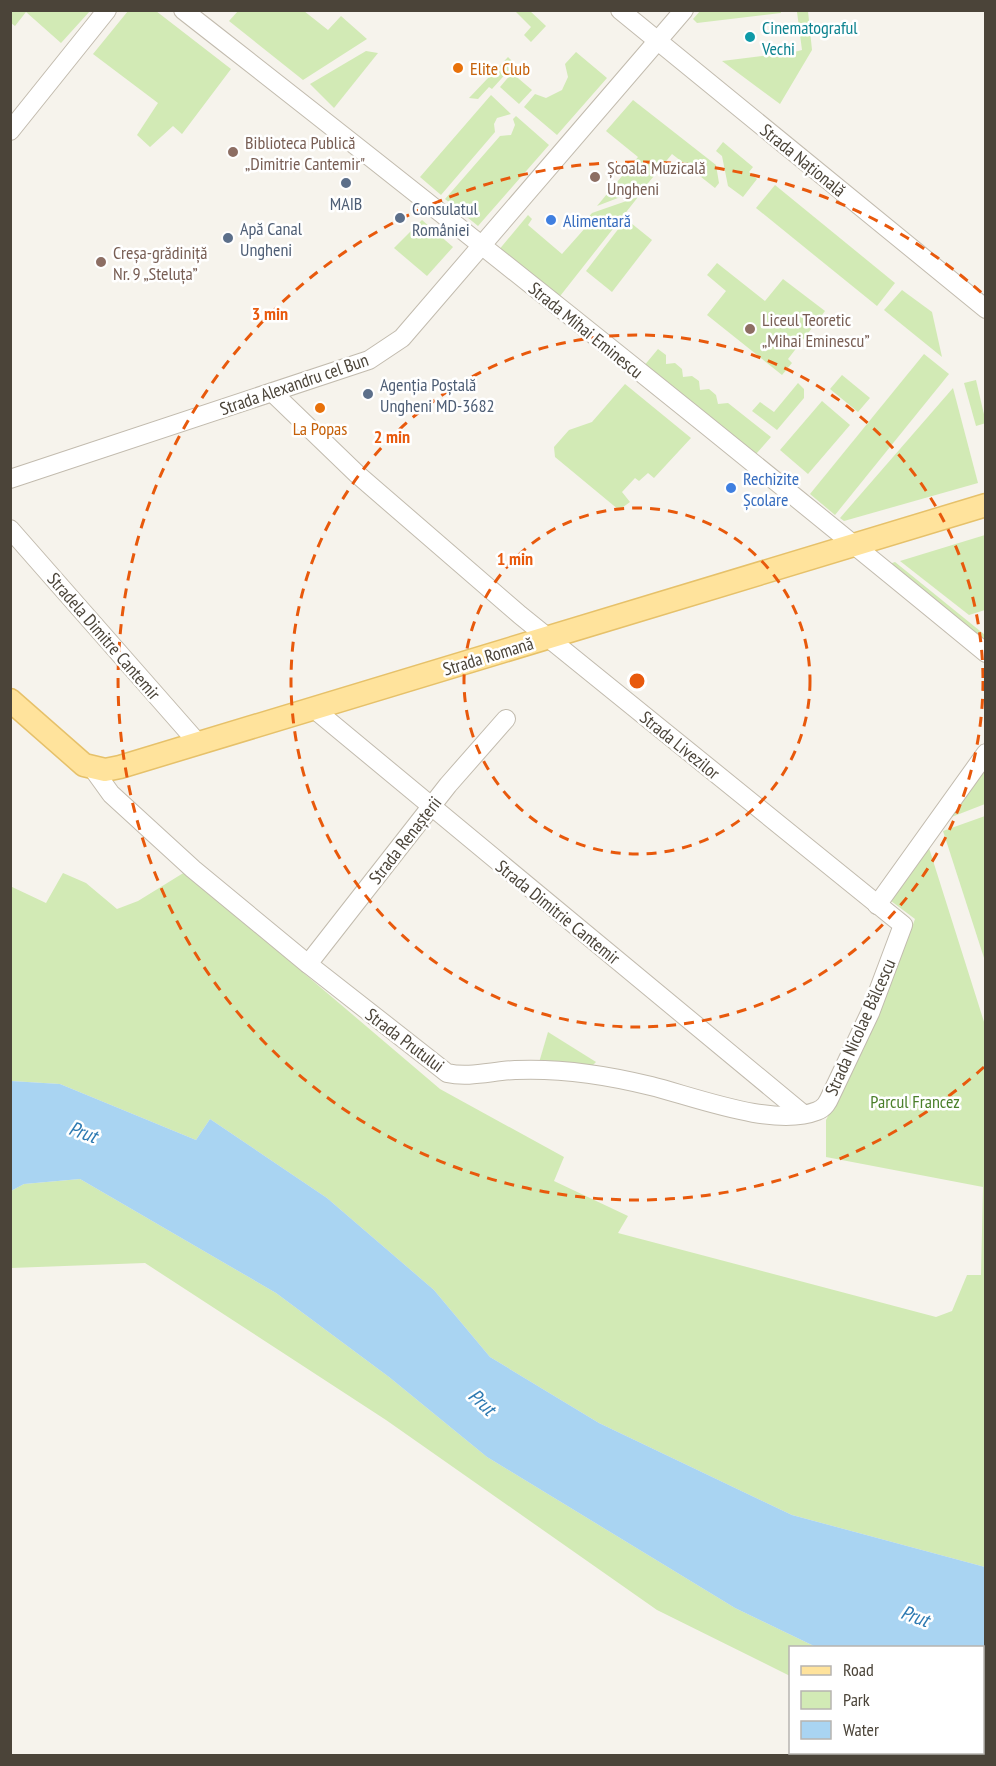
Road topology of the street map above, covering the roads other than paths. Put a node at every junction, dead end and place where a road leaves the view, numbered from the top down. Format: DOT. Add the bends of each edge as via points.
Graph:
graph roads {
  1 [pos="108,10"];
  2 [pos="183,10"];
  3 [pos="620,10"];
  4 [pos="684,10"];
  5 [pos="658,42"];
  6 [pos="10,131"];
  7 [pos="482,245"];
  8 [pos="986,309"];
  9 [pos="273,393"];
  10 [pos="10,479"];
  11 [pos="986,505"];
  12 [pos="10,529"];
  13 [pos="854,545"];
  14 [pos="548,638"];
  15 [pos="986,653"];
  16 [pos="10,700"];
  17 [pos="313,708"];
  18 [pos="506,719"];
  19 [pos="198,743"];
  20 [pos="986,753"];
  21 [pos="93,769"];
  22 [pos="431,808"];
  23 [pos="877,905"];
  24 [pos="903,925"];
  25 [pos="308,964"];
  26 [pos="803,1114"];
  1 -- 6 [label="street"];
  2 -- 7 [label="street, Strada Mihai Eminescu"];
  3 -- 5 [label="street, Strada Națională"];
  4 -- 5 [label="street, Strada Alexandru cel Bun"];
  5 -- 7 [label="street, Strada Alexandru cel Bun"];
  5 -- 8 [label="street, Strada Națională"];
  7 -- 9 [label="street, Strada Alexandru cel Bun" via="402,338 369,360"];
  7 -- 13 [label="street, Strada Mihai Eminescu"];
  9 -- 10 [label="street, Strada Alexandru cel Bun"];
  9 -- 14 [label="street, Strada Livezilor" via="396,510"];
  11 -- 13 [label="main road, Strada Romană"];
  12 -- 19 [label="street, Stradela Dimitre Cantemir"];
  13 -- 14 [label="main road, Strada Romană"];
  13 -- 15 [label="street, Strada Mihai Eminescu"];
  14 -- 17 [label="main road, Strada Romană"];
  14 -- 23 [label="street, Strada Livezilor"];
  16 -- 21 [label="main road" via="75,760"];
  17 -- 19 [label="main road, Strada Romană"];
  17 -- 22 [label="street, Strada Dimitrie Cantemir"];
  18 -- 22 [label="street, Strada Renașterii"];
  19 -- 21 [label="main road, Strada Romană" via="120,767"];
  20 -- 23 [label="street"];
  21 -- 25 [label="street, Strada Prutului" via="111,794 192,869"];
  22 -- 25 [label="street, Strada Renașterii"];
  22 -- 26 [label="street, Strada Dimitrie Cantemir"];
  23 -- 24 [label="street, Strada Livezilor"];
  24 -- 26 [label="street, Strada Nicolae Bălcescu" via="870,1013 828,1100 818,1111"];
  25 -- 26 [label="street, Strada Prutului" via="447,1073 463,1076 516,1070 618,1078 756,1112"];
}
